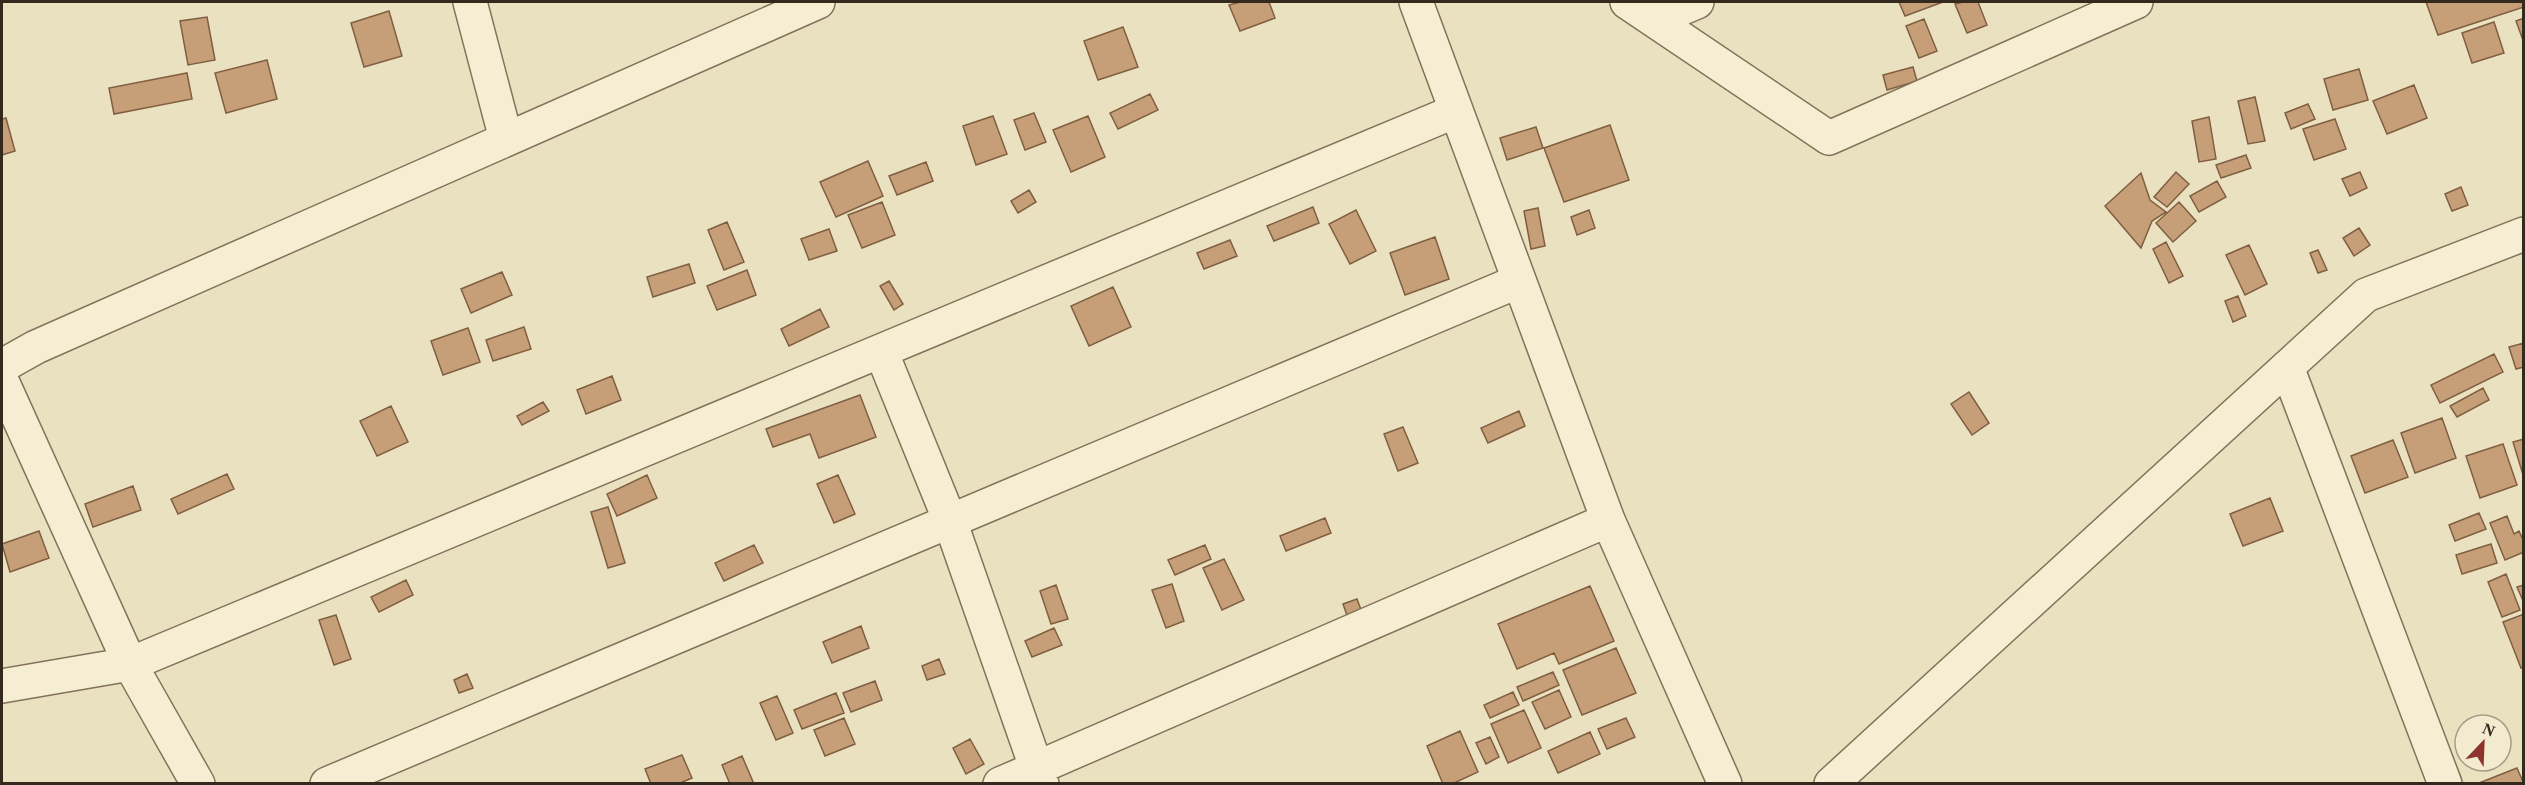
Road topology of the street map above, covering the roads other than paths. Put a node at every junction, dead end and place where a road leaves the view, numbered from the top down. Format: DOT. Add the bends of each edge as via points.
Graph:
graph roads {
  1 [pos="470,2"];
  2 [pos="818,2"];
  3 [pos="1416,2"];
  4 [pos="1627,2"];
  5 [pos="1697,2"];
  6 [pos="2129,3"];
  7 [pos="1654,20"];
  8 [pos="1456,111"];
  9 [pos="506,139"];
  10 [pos="2522,239"];
  11 [pos="1519,281"];
  12 [pos="881,351"];
  13 [pos="2,366"];
  14 [pos="2287,367"];
  15 [pos="2,381"];
  16 [pos="1608,519"];
  17 [pos="950,521"];
  18 [pos="130,664"];
  19 [pos="2,686"];
  20 [pos="1038,776"];
  21 [pos="198,783"];
  22 [pos="327,783"];
  23 [pos="1000,783"];
  24 [pos="1725,783"];
  25 [pos="1831,783"];
  26 [pos="2445,783"];
  1 -- 9 [label="street"];
  2 -- 9 [label="street"];
  3 -- 8 [label="street"];
  4 -- 7 [label="street"];
  5 -- 7 [label="street"];
  6 -- 7 [label="street" via="1828,138"];
  8 -- 11 [label="street"];
  8 -- 12 [label="street"];
  9 -- 13 [label="street" via="36,347"];
  10 -- 14 [label="street" via="2366,295"];
  11 -- 16 [label="street"];
  11 -- 17 [label="street"];
  12 -- 17 [label="street"];
  12 -- 18 [label="street"];
  14 -- 25 [label="street"];
  14 -- 26 [label="street"];
  15 -- 18 [label="street"];
  16 -- 20 [label="street"];
  16 -- 24 [label="street"];
  17 -- 20 [label="street"];
  17 -- 22 [label="street"];
  18 -- 19 [label="street"];
  18 -- 21 [label="street"];
  20 -- 23 [label="street"];
}
